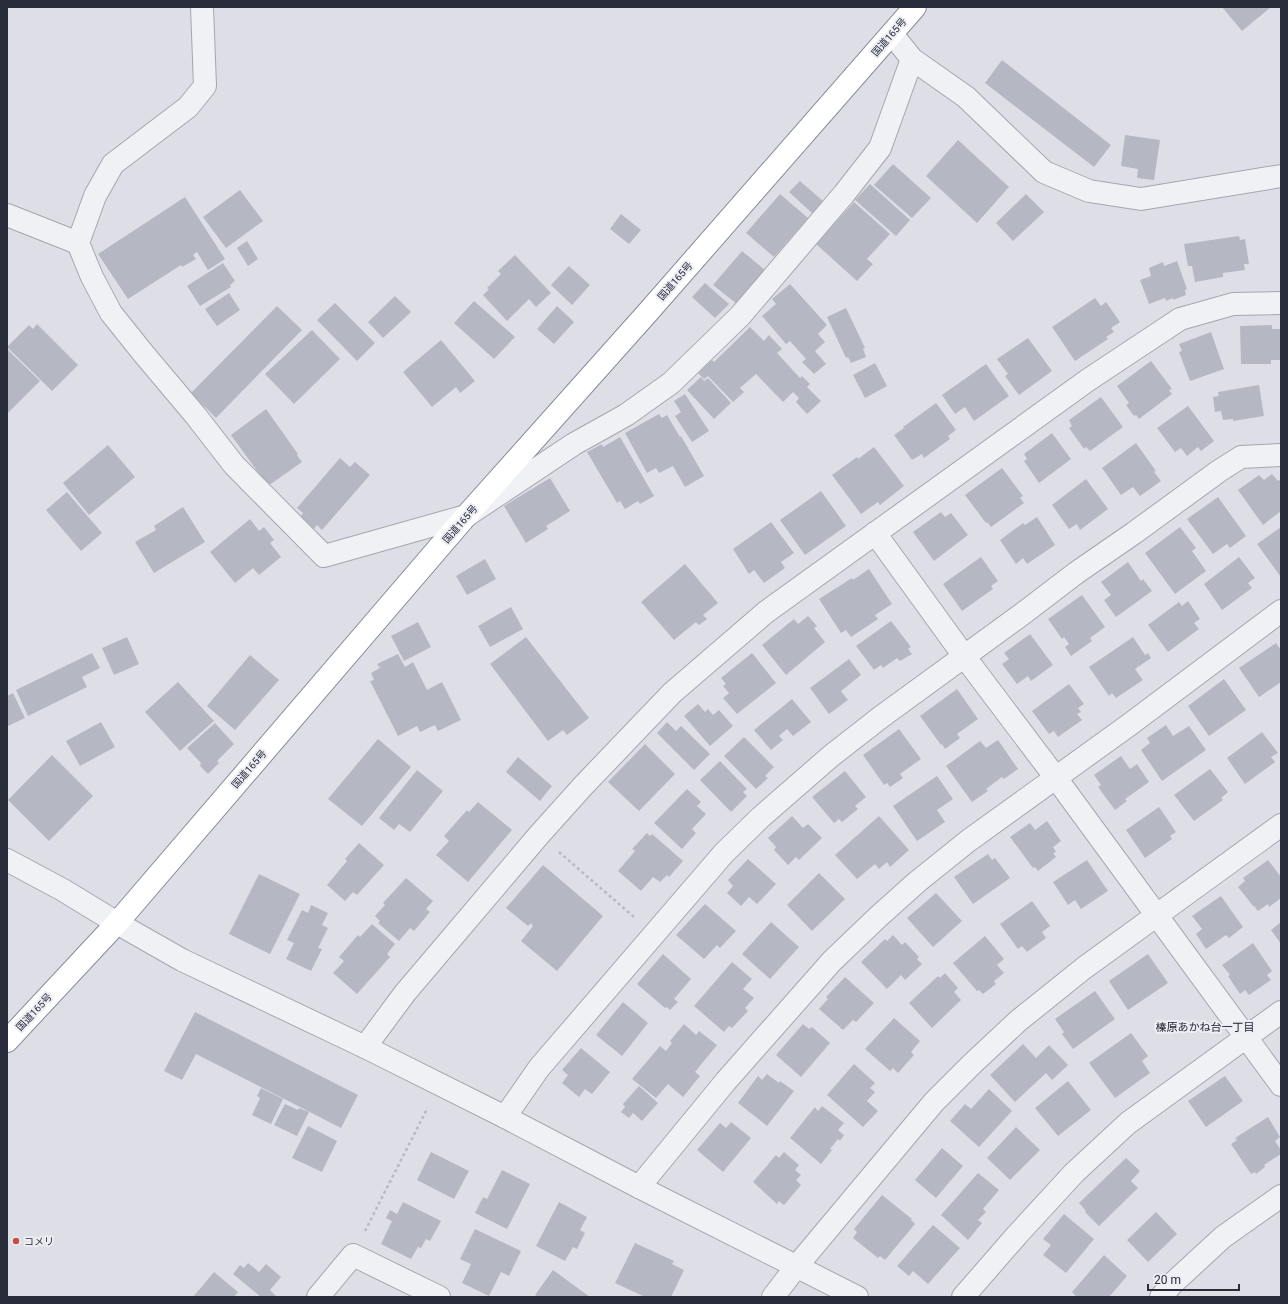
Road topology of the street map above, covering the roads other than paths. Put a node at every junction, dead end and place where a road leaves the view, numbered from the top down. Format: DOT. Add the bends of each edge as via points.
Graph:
graph roads {
  1 [pos="202,7"];
  2 [pos="915,7"];
  3 [pos="892,34"];
  4 [pos="912,59"];
  5 [pos="1281,176"];
  6 [pos="7,215"];
  7 [pos="78,243"];
  8 [pos="1281,303"];
  9 [pos="1281,455"];
  10 [pos="466,516"];
  11 [pos="875,533"];
  12 [pos="1281,611"];
  13 [pos="964,656"];
  14 [pos="1056,778"];
  15 [pos="1281,826"];
  16 [pos="7,860"];
  17 [pos="1157,915"];
  18 [pos="117,923"];
  19 [pos="1281,1012"];
  20 [pos="1245,1037"];
  21 [pos="7,1041"];
  22 [pos="365,1047"];
  23 [pos="1281,1085"];
  24 [pos="505,1117"];
  25 [pos="639,1187"];
  26 [pos="1281,1196"];
  27 [pos="796,1267"];
  28 [pos="318,1297"];
  29 [pos="439,1297"];
  30 [pos="773,1297"];
  31 [pos="857,1297"];
  32 [pos="963,1297"];
  33 [pos="1161,1297"];
  1 -- 7 [label="street" via="205,86 188,107 113,164 95,196"];
  2 -- 3 [label="highway, 国道165号"];
  3 -- 4 [label="street"];
  3 -- 10 [label="highway, 国道165号"];
  4 -- 5 [label="street" via="966,97 1044,172 1089,191 1141,199"];
  4 -- 10 [label="street" via="880,148 740,316 671,383 626,415 574,444"];
  6 -- 7 [label="street"];
  7 -- 10 [label="street" via="111,313 234,465 324,556"];
  8 -- 11 [label="street" via="1233,304 1180,319 1088,380"];
  9 -- 13 [label="street" via="1241,457 1076,573"];
  10 -- 18 [label="highway, 国道165号"];
  11 -- 13 [label="street"];
  11 -- 22 [label="street" via="766,612 672,693 539,835 405,993"];
  12 -- 14 [label="street"];
  13 -- 14 [label="street"];
  13 -- 24 [label="street" via="831,756 724,853 539,1068"];
  14 -- 17 [label="street"];
  14 -- 25 [label="street" via="968,841 917,882 843,951 726,1081"];
  15 -- 17 [label="street"];
  16 -- 18 [label="street"];
  17 -- 20 [label="street"];
  17 -- 27 [label="street" via="1084,968 1018,1021 972,1064 934,1102"];
  18 -- 21 [label="highway, 国道165号"];
  18 -- 22 [label="street" via="182,960"];
  19 -- 20 [label="street"];
  20 -- 23 [label="street"];
  20 -- 32 [label="street" via="1128,1123 1074,1173"];
  22 -- 24 [label="street"];
  24 -- 25 [label="street"];
  25 -- 27 [label="street"];
  26 -- 33 [label="street" via="1223,1237"];
  27 -- 30 [label="street"];
  27 -- 31 [label="street"];
  28 -- 29 [label="street" via="353,1254"];
}
